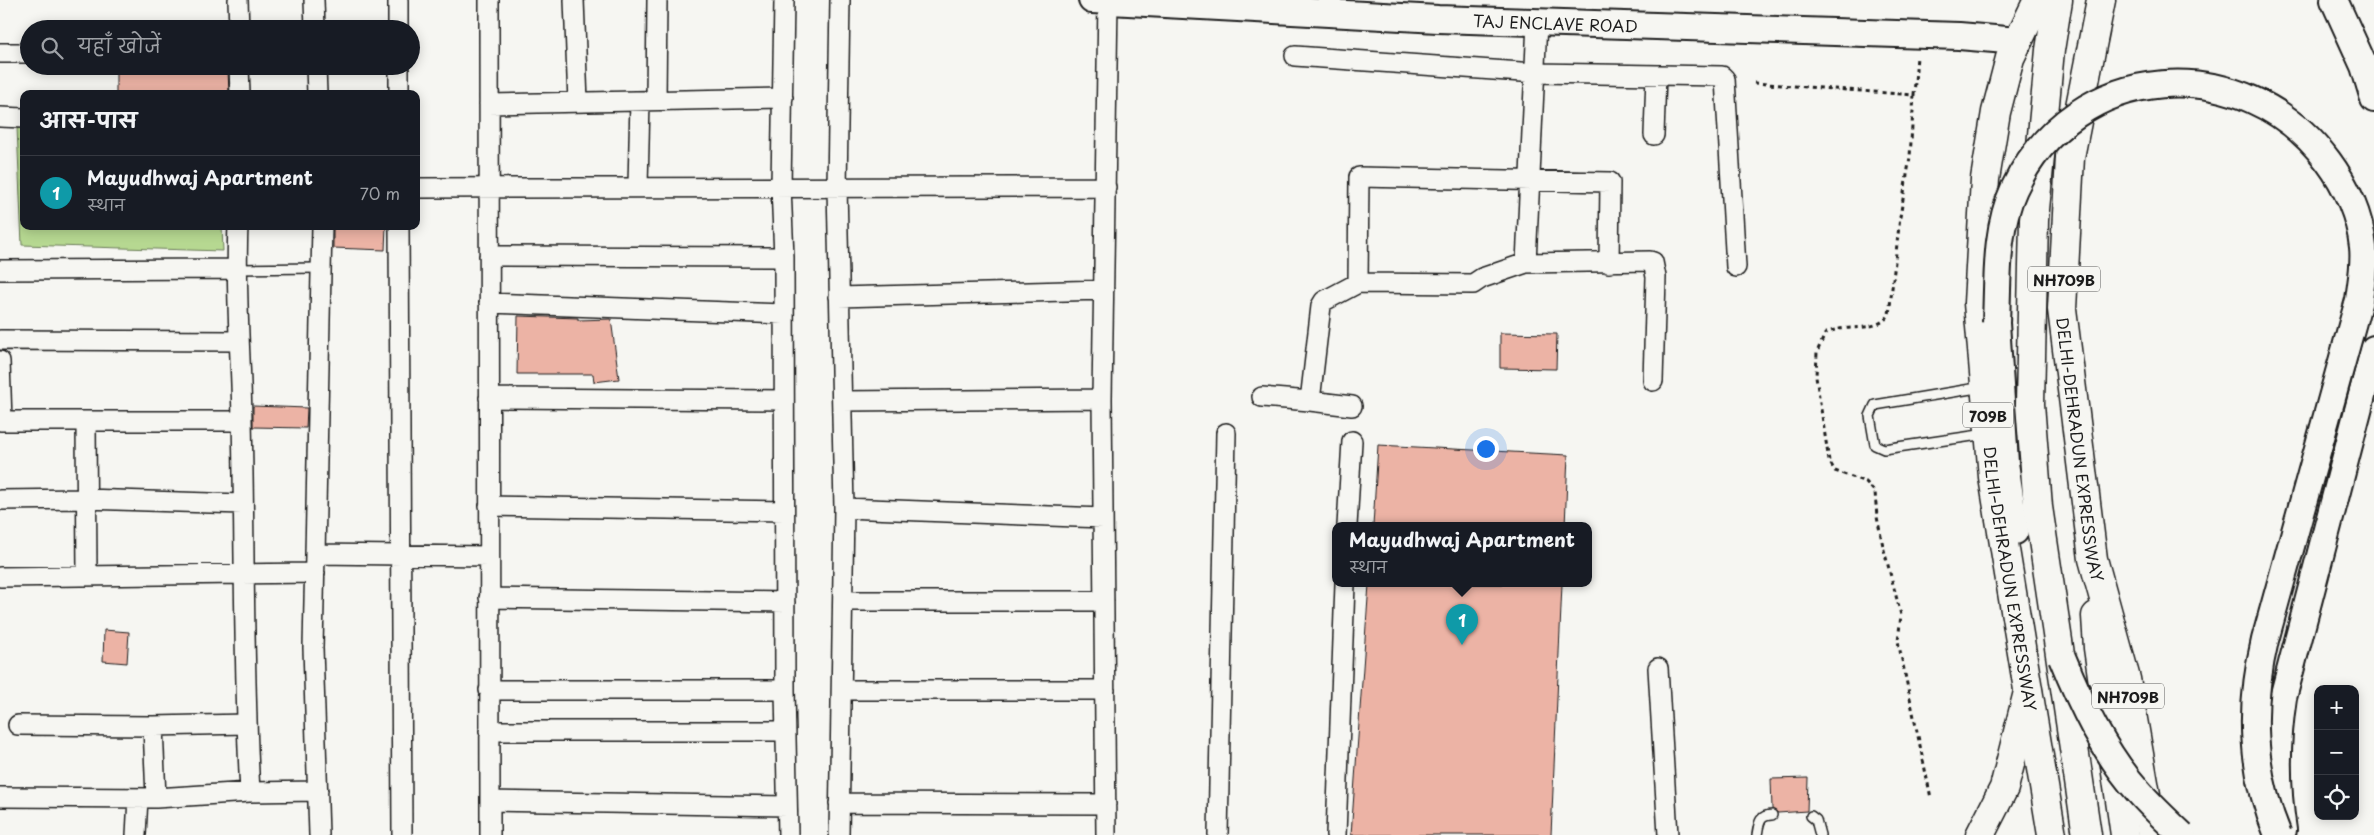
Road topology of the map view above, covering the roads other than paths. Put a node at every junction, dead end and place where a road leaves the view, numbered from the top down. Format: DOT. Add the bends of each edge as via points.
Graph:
graph roads {
  1 [pos="238,0"];
  2 [pos="314,0"];
  3 [pos="398,0"];
  4 [pos="489,0"];
  5 [pos="574,0"];
  6 [pos="657,0"];
  7 [pos="784,0"];
  8 [pos="840,0"];
  9 [pos="1092,0"];
  10 [pos="1108,0"];
  11 [pos="2038,0"];
  12 [pos="2058,0"];
  13 [pos="2101,0"];
  14 [pos="2334,0"];
  15 [pos="239,20"];
  16 [pos="315,20"];
  17 [pos="398,20"];
  18 [pos="1537,22"];
  19 [pos="2018,41"];
  20 [pos="0,53"];
  21 [pos="20,53"];
  22 [pos="1295,56"];
  23 [pos="1535,73"];
  24 [pos="239,75"];
  25 [pos="316,75"];
  26 [pos="399,75"];
  27 [pos="1656,75"];
  28 [pos="240,90"];
  29 [pos="317,90"];
  30 [pos="399,90"];
  31 [pos="783,98"];
  32 [pos="2374,99"];
  33 [pos="648,100"];
  34 [pos="578,102"];
  35 [pos="489,104"];
  36 [pos="0,117"];
  37 [pos="20,118"];
  38 [pos="1654,134"];
  39 [pos="1530,181"];
  40 [pos="638,186"];
  41 [pos="489,187"];
  42 [pos="781,187"];
  43 [pos="837,187"];
  44 [pos="1106,187"];
  45 [pos="420,188"];
  46 [pos="238,230"];
  47 [pos="322,230"];
  48 [pos="399,230"];
  49 [pos="489,256"];
  50 [pos="784,257"];
  51 [pos="1526,262"];
  52 [pos="1609,263"];
  53 [pos="1736,267"];
  54 [pos="236,268"];
  55 [pos="321,268"];
  56 [pos="0,270"];
  57 [pos="1358,283"];
  58 [pos="1104,290"];
  59 [pos="839,297"];
  60 [pos="489,303"];
  61 [pos="784,314"];
  62 [pos="0,340"];
  63 [pos="240,341"];
  64 [pos="2374,349"];
  65 [pos="0,361"];
  66 [pos="1653,381"];
  67 [pos="1985,387"];
  68 [pos="1262,397"];
  69 [pos="489,398"];
  70 [pos="1102,399"];
  71 [pos="784,400"];
  72 [pos="1310,400"];
  73 [pos="842,401"];
  74 [pos="1352,406"];
  75 [pos="1,421"];
  76 [pos="242,421"];
  77 [pos="86,422"];
  78 [pos="1226,433"];
  79 [pos="1989,434"];
  80 [pos="1352,441"];
  81 [pos="0,500"];
  82 [pos="85,500"];
  83 [pos="242,504"];
  84 [pos="489,506"];
  85 [pos="844,508"];
  86 [pos="784,512"];
  87 [pos="1103,518"];
  88 [pos="1347,522"];
  89 [pos="315,554"];
  90 [pos="400,555"];
  91 [pos="489,556"];
  92 [pos="2093,559"];
  93 [pos="315,573"];
  94 [pos="244,574"];
  95 [pos="0,576"];
  96 [pos="87,576"];
  97 [pos="1345,587"];
  98 [pos="489,598"];
  99 [pos="843,601"];
  100 [pos="1104,601"];
  101 [pos="785,602"];
  102 [pos="2062,657"];
  103 [pos="1658,668"];
  104 [pos="489,690"];
  105 [pos="785,690"];
  106 [pos="842,690"];
  107 [pos="1106,690"];
  108 [pos="2028,692"];
  109 [pos="246,724"];
  110 [pos="18,725"];
  111 [pos="153,726"];
  112 [pos="489,731"];
  113 [pos="786,731"];
  114 [pos="318,791"];
  115 [pos="250,792"];
  116 [pos="0,797"];
  117 [pos="147,798"];
  118 [pos="490,801"];
  119 [pos="840,803"];
  120 [pos="1106,804"];
  121 [pos="787,806"];
  122 [pos="1772,815"];
  123 [pos="1811,816"];
  124 [pos="136,835"];
  125 [pos="319,835"];
  126 [pos="402,835"];
  127 [pos="490,835"];
  128 [pos="788,835"];
  129 [pos="839,835"];
  130 [pos="1106,835"];
  131 [pos="1218,835"];
  132 [pos="1336,835"];
  133 [pos="1668,835"];
  134 [pos="1758,835"];
  135 [pos="1820,835"];
  136 [pos="1980,835"];
  137 [pos="2052,835"];
  138 [pos="2065,835"];
  139 [pos="2087,835"];
  140 [pos="2125,835"];
  141 [pos="2153,835"];
  142 [pos="2182,835"];
  143 [pos="2278,835"];
  144 [pos="2284,835"];
  1 -- 15 [label="street"];
  2 -- 16 [label="street"];
  3 -- 17 [label="street"];
  4 -- 35 [label="street"];
  5 -- 34 [label="street"];
  6 -- 33 [label="street"];
  7 -- 31 [label="street"];
  8 -- 43 [label="street"];
  9 -- 10 [label="main road, TAJ ENCLAVE ROAD"];
  10 -- 18 [label="main road, TAJ ENCLAVE ROAD" via="1240,10"];
  10 -- 44 [label="street"];
  11 -- 19 [label="main road, DELHI–DEHRADUN EXPRESSWAY / 709B"];
  12 -- 102 [label="main road, DELHI-DEHRADUN EXPRESSWAY / NH709B" via="2050,50 2034,220 2030,404 2038,508"];
  13 -- 92 [label="main road, DELHI-DEHRADUN EXPRESSWAY / NH709B" via="2070,157 2062,309"];
  14 -- 32 [label="main road" via="2364,66"];
  18 -- 19 [label="main road, TAJ ENCLAVE ROAD"];
  18 -- 23 [label="street"];
  19 -- 67 [label="main road, DELHI–DEHRADUN EXPRESSWAY / 709B" via="2010,58 1996,111 1985,179 1978,303"];
  20 -- 21 [label="street"];
  22 -- 23 [label="street"];
  23 -- 27 [label="street"];
  23 -- 39 [label="street"];
  24 -- 28 [label="street"];
  25 -- 29 [label="street"];
  26 -- 30 [label="street"];
  27 -- 38 [label="street"];
  27 -- 53 [label="street" via="1720,75 1725,79"];
  31 -- 33 [label="street"];
  31 -- 42 [label="street"];
  33 -- 34 [label="street"];
  33 -- 40 [label="street"];
  34 -- 35 [label="street"];
  35 -- 41 [label="street"];
  36 -- 37 [label="street"];
  39 -- 51 [label="street"];
  39 -- 52 [label="street" via="1610,182"];
  39 -- 57 [label="street" via="1359,177"];
  40 -- 41 [label="street"];
  40 -- 42 [label="street"];
  41 -- 45 [label="street"];
  41 -- 49 [label="street"];
  42 -- 43 [label="street"];
  42 -- 50 [label="street"];
  43 -- 44 [label="street"];
  43 -- 59 [label="street"];
  44 -- 58 [label="street"];
  46 -- 54 [label="street"];
  47 -- 55 [label="street"];
  48 -- 90 [label="street"];
  49 -- 50 [label="street"];
  49 -- 60 [label="street"];
  50 -- 61 [label="street"];
  51 -- 52 [label="street"];
  51 -- 57 [label="street" via="1473,284"];
  52 -- 66 [label="street" via="1653,262 1656,276"];
  54 -- 55 [label="lane"];
  54 -- 56 [label="street"];
  54 -- 63 [label="street"];
  55 -- 89 [label="street"];
  57 -- 72 [label="street" via="1324,301 1321,306"];
  58 -- 59 [label="street"];
  58 -- 70 [label="street"];
  59 -- 73 [label="street"];
  60 -- 61 [label="street"];
  60 -- 69 [label="street"];
  61 -- 71 [label="street"];
  62 -- 63 [label="street"];
  63 -- 76 [label="street"];
  64 -- 144 [label="main road" via="2283,698 2277,774"];
  65 -- 75 [label="street"];
  67 -- 79 [label="main road, DELHI–DEHRADUN EXPRESSWAY / 709B"];
  67 -- 79 [label="lane" via="1875,405 1870,416 1875,444 1884,449"];
  68 -- 72 [label="street"];
  69 -- 71 [label="street"];
  69 -- 84 [label="street"];
  70 -- 73 [label="street"];
  70 -- 87 [label="street"];
  71 -- 86 [label="street"];
  72 -- 74 [label="street"];
  73 -- 85 [label="street"];
  75 -- 77 [label="street"];
  76 -- 77 [label="street"];
  76 -- 83 [label="street"];
  77 -- 82 [label="street"];
  78 -- 131 [label="street"];
  79 -- 108 [label="main road, DELHI–DEHRADUN EXPRESSWAY / 709B"];
  80 -- 88 [label="street"];
  81 -- 82 [label="street"];
  82 -- 83 [label="street"];
  82 -- 96 [label="street"];
  83 -- 94 [label="street"];
  84 -- 86 [label="street"];
  84 -- 91 [label="street"];
  85 -- 87 [label="street"];
  85 -- 99 [label="street"];
  86 -- 101 [label="street"];
  87 -- 100 [label="street"];
  89 -- 90 [label="street"];
  89 -- 93 [label="street"];
  90 -- 91 [label="street"];
  90 -- 126 [label="street"];
  91 -- 98 [label="street"];
  92 -- 140 [label="main road" via="2098,648"];
  92 -- 141 [label="main road, DELHI-DEHRADUN EXPRESSWAY / NH709B" via="2126,680"];
  93 -- 94 [label="street"];
  93 -- 114 [label="street" via="313,648"];
  94 -- 96 [label="street"];
  94 -- 109 [label="street"];
  95 -- 96 [label="street"];
  97 -- 132 [label="street"];
  98 -- 101 [label="street"];
  98 -- 104 [label="street"];
  99 -- 100 [label="street"];
  99 -- 106 [label="street"];
  100 -- 107 [label="street"];
  101 -- 105 [label="street"];
  102 -- 139 [label="main road, DELHI-DEHRADUN EXPRESSWAY / NH709B, bridge"];
  102 -- 142 [label="main road, bridge" via="2088,716 2120,768 2137,791"];
  103 -- 133 [label="street"];
  104 -- 105 [label="street"];
  104 -- 112 [label="street"];
  105 -- 113 [label="street"];
  106 -- 107 [label="street"];
  106 -- 119 [label="street"];
  107 -- 120 [label="street"];
  108 -- 136 [label="main road" via="2004,788"];
  108 -- 137 [label="main road, DELHI–DEHRADUN EXPRESSWAY / 709B"];
  109 -- 111 [label="street"];
  109 -- 115 [label="street"];
  110 -- 111 [label="street"];
  111 -- 117 [label="street"];
  112 -- 113 [label="street"];
  112 -- 118 [label="street"];
  113 -- 121 [label="street"];
  114 -- 115 [label="street"];
  114 -- 125 [label="street"];
  115 -- 117 [label="street"];
  116 -- 117 [label="street"];
  117 -- 124 [label="street"];
  118 -- 121 [label="street"];
  118 -- 127 [label="street"];
  119 -- 120 [label="street"];
  119 -- 129 [label="street"];
  120 -- 130 [label="street"];
  121 -- 128 [label="street"];
  122 -- 134 [label="lane" via="1761,819"];
  123 -- 135 [label="lane" via="1816,820"];
  138 -- 143 [label="main road, bridge" via="2005,462 1996,323 2002,226 2022,173 2045,142 2062,126 2080,112 2114,95 2166,82 2188,82 2232,91 2253,99 2291,122 2334,169 2353,207 2364,248 2359,300 2256,686 2256,759 2267,807"];
}
